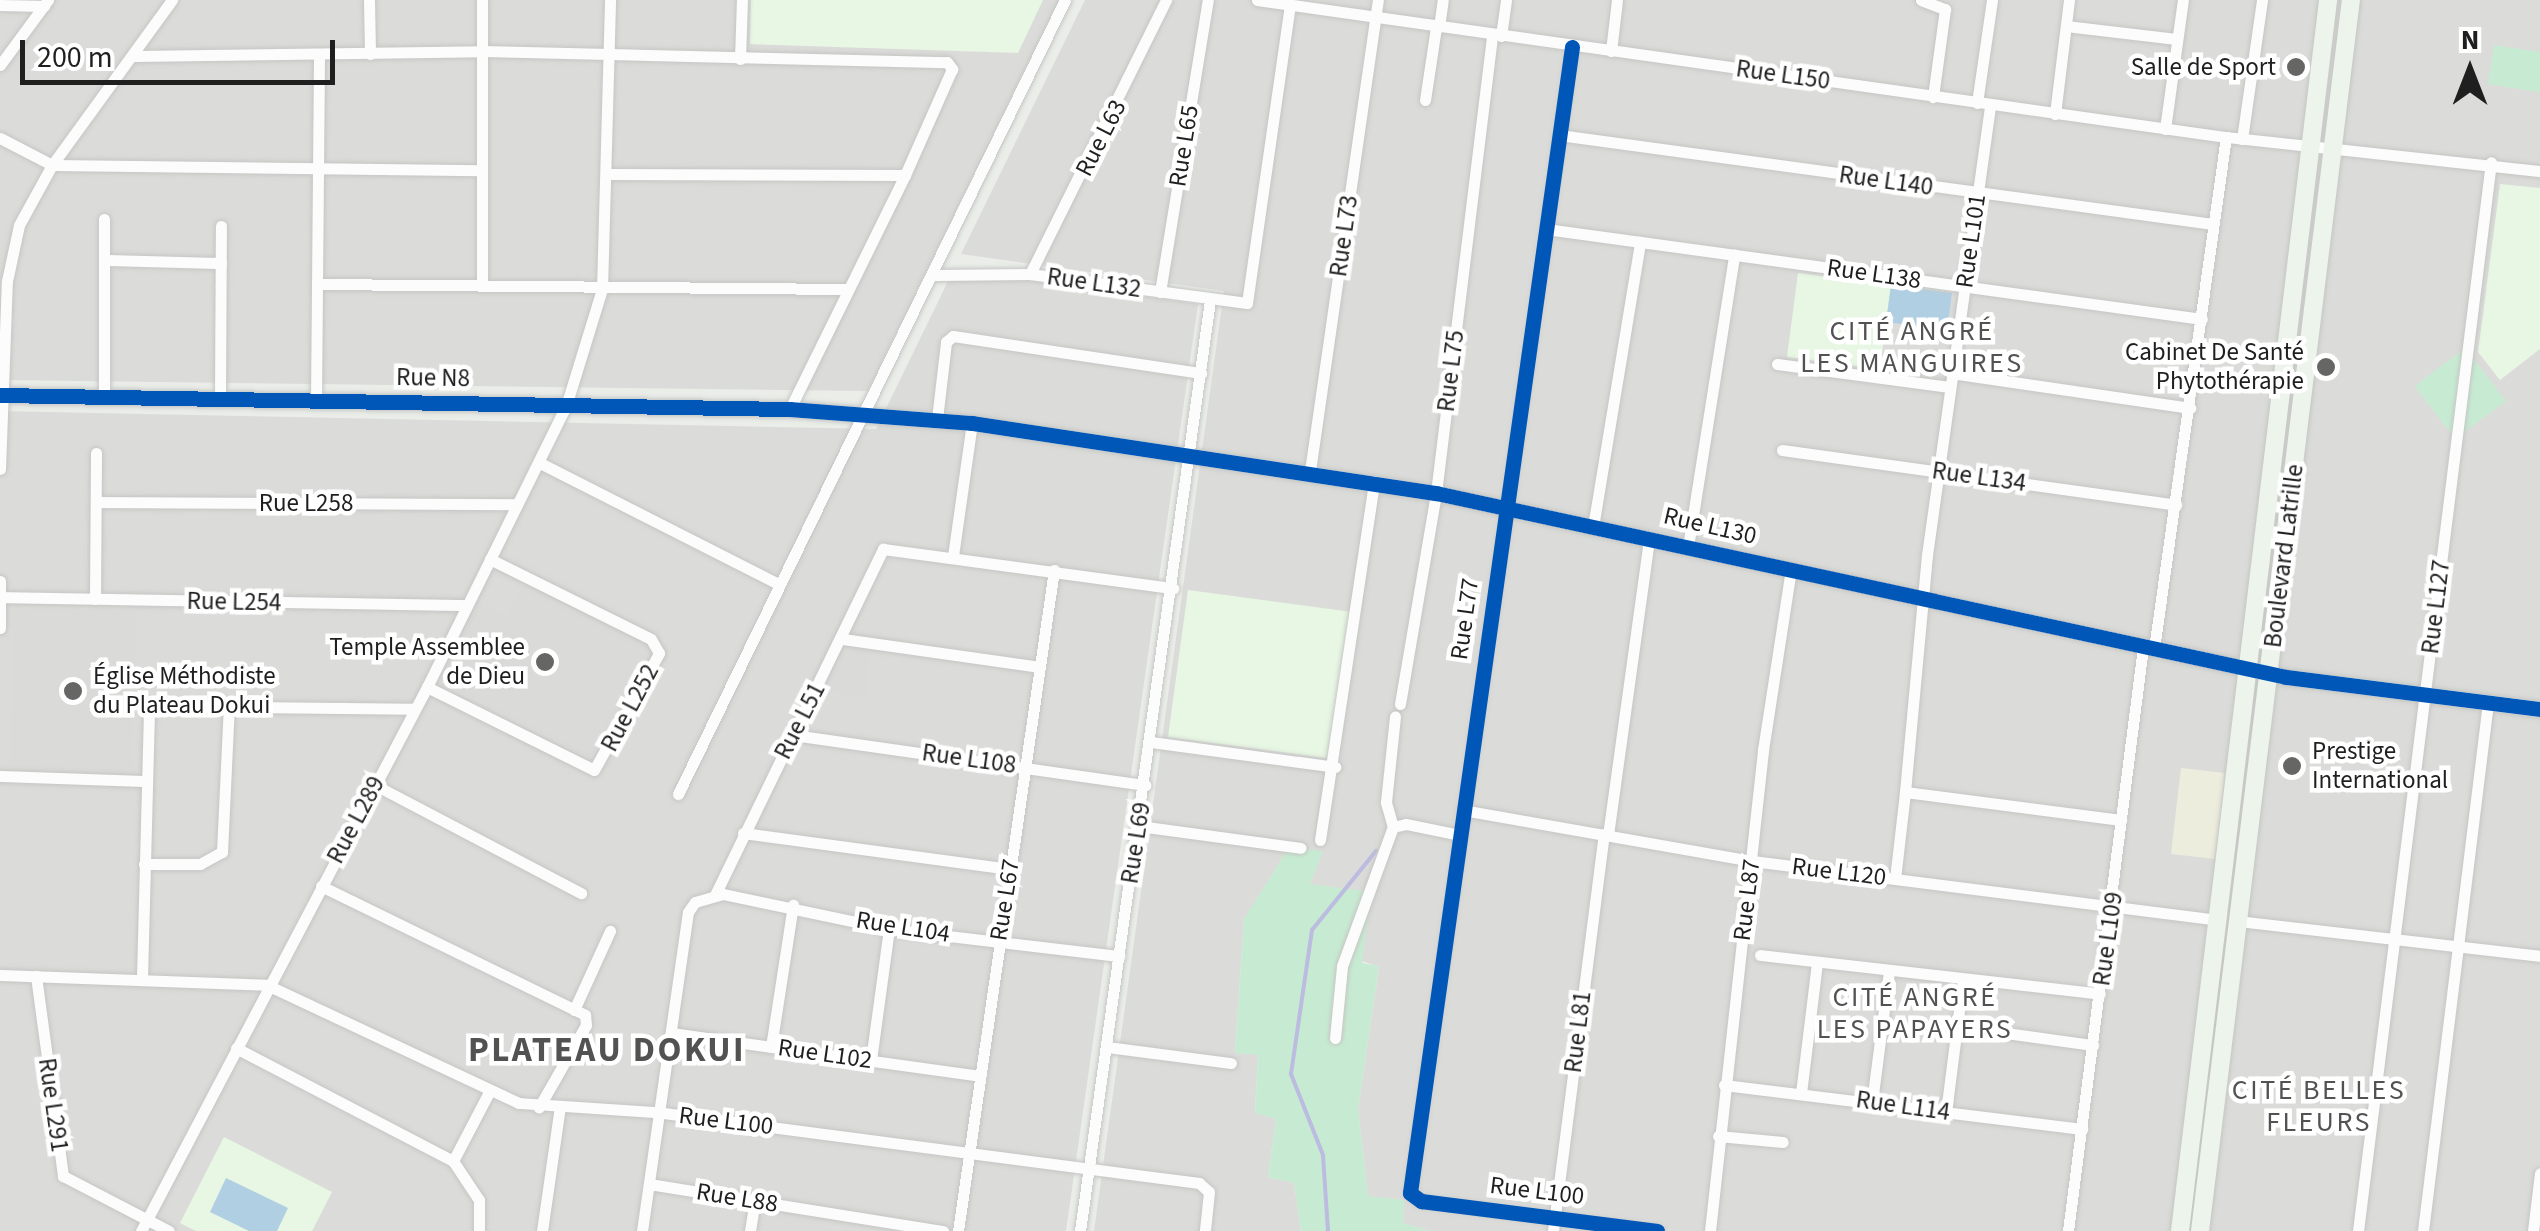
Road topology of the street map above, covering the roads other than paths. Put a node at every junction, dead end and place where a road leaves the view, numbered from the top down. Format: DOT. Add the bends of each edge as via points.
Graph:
graph roads {
  1 [pos="172,0"];
  2 [pos="370,0"];
  3 [pos="482,0"];
  4 [pos="610,0"];
  5 [pos="742,0"];
  6 [pos="1065,0"];
  7 [pos="1166,0"];
  8 [pos="1208,0"];
  9 [pos="1257,0"];
  10 [pos="1378,0"];
  11 [pos="1443,0"];
  12 [pos="1506,0"];
  13 [pos="1617,0"];
  14 [pos="1921,0"];
  15 [pos="1992,0"];
  16 [pos="2070,0"];
  17 [pos="2183,0"];
  18 [pos="2262,0"];
  19 [pos="2328,0"];
  20 [pos="2351,0"];
  21 [pos="46,3"];
  22 [pos="0,5"];
  23 [pos="1290,6"];
  24 [pos="1376,20"];
  25 [pos="2066,26"];
  26 [pos="1438,27"];
  27 [pos="1497,36"];
  28 [pos="2176,40"];
  29 [pos="1572,47"];
  30 [pos="1611,50"];
  31 [pos="483,51"];
  32 [pos="610,53"];
  33 [pos="370,54"];
  34 [pos="135,56"];
  35 [pos="319,56"];
  36 [pos="740,59"];
  37 [pos="0,65"];
  38 [pos="1933,97"];
  39 [pos="1424,100"];
  40 [pos="1984,104"];
  41 [pos="2055,114"];
  42 [pos="2164,129"];
  43 [pos="1559,136"];
  44 [pos="2226,137"];
  45 [pos="0,138"];
  46 [pos="2242,139"];
  47 [pos="2309,146"];
  48 [pos="2334,146"];
  49 [pos="2491,162"];
  50 [pos="52,165"];
  51 [pos="320,167"];
  52 [pos="480,170"];
  53 [pos="2540,171"];
  54 [pos="608,174"];
  55 [pos="905,175"];
  56 [pos="1978,193"];
  57 [pos="104,219"];
  58 [pos="2213,224"];
  59 [pos="221,226"];
  60 [pos="1546,230"];
  61 [pos="1640,242"];
  62 [pos="1734,255"];
  63 [pos="104,260"];
  64 [pos="221,263"];
  65 [pos="1030,274"];
  66 [pos="935,275"];
  67 [pos="317,284"];
  68 [pos="482,285"];
  69 [pos="1964,286"];
  70 [pos="602,289"];
  71 [pos="846,289"];
  72 [pos="1160,292"];
  73 [pos="1210,300"];
  74 [pos="2202,319"];
  75 [pos="1778,364"];
  76 [pos="1201,373"];
  77 [pos="1950,380"];
  78 [pos="1,395"];
  79 [pos="104,397"];
  80 [pos="220,399"];
  81 [pos="316,402"];
  82 [pos="566,406"];
  83 [pos="2190,408"];
  84 [pos="790,409"];
  85 [pos="865,413"];
  86 [pos="937,419"];
  87 [pos="972,423"];
  88 [pos="1782,450"];
  89 [pos="96,453"];
  90 [pos="1191,455"];
  91 [pos="540,462"];
  92 [pos="0,469"];
  93 [pos="1310,472"];
  94 [pos="1937,472"];
  95 [pos="1374,481"];
  96 [pos="1436,492"];
  97 [pos="96,502"];
  98 [pos="516,504"];
  99 [pos="2176,505"];
  100 [pos="1506,507"];
  101 [pos="1593,527"];
  102 [pos="1649,538"];
  103 [pos="1688,547"];
  104 [pos="953,556"];
  105 [pos="490,559"];
  106 [pos="1054,570"];
  107 [pos="1791,570"];
  108 [pos="0,581"];
  109 [pos="777,583"];
  110 [pos="1174,588"];
  111 [pos="0,597"];
  112 [pos="95,598"];
  113 [pos="1924,599"];
  114 [pos="467,605"];
  115 [pos="0,628"];
  116 [pos="843,639"];
  117 [pos="2149,648"];
  118 [pos="1040,667"];
  119 [pos="2250,669"];
  120 [pos="2270,673"];
  121 [pos="427,687"];
  122 [pos="2425,695"];
  123 [pos="2488,702"];
  124 [pos="229,705"];
  125 [pos="2540,709"];
  126 [pos="414,710"];
  127 [pos="793,735"];
  128 [pos="1151,742"];
  129 [pos="1335,766"];
  130 [pos="1025,767"];
  131 [pos="0,776"];
  132 [pos="145,781"];
  133 [pos="375,785"];
  134 [pos="1145,785"];
  135 [pos="1905,792"];
  136 [pos="678,794"];
  137 [pos="1463,810"];
  138 [pos="2121,820"];
  139 [pos="1139,826"];
  140 [pos="1393,827"];
  141 [pos="743,832"];
  142 [pos="1606,834"];
  143 [pos="1460,835"];
  144 [pos="1320,840"];
  145 [pos="1301,848"];
  146 [pos="1752,861"];
  147 [pos="144,864"];
  148 [pos="1010,870"];
  149 [pos="1895,879"];
  150 [pos="321,886"];
  151 [pos="581,893"];
  152 [pos="715,895"];
  153 [pos="2114,905"];
  154 [pos="792,906"];
  155 [pos="2218,920"];
  156 [pos="2238,920"];
  157 [pos="890,929"];
  158 [pos="610,932"];
  159 [pos="999,940"];
  160 [pos="2394,940"];
  161 [pos="2457,947"];
  162 [pos="1760,955"];
  163 [pos="1120,956"];
  164 [pos="2540,956"];
  165 [pos="1817,962"];
  166 [pos="1889,972"];
  167 [pos="0,975"];
  168 [pos="36,976"];
  169 [pos="142,978"];
  170 [pos="1963,980"];
  171 [pos="266,985"];
  172 [pos="2100,994"];
  173 [pos="574,1010"];
  174 [pos="671,1033"];
  175 [pos="2006,1033"];
  176 [pos="1335,1038"];
  177 [pos="2090,1044"];
  178 [pos="771,1047"];
  179 [pos="1107,1047"];
  180 [pos="236,1048"];
  181 [pos="871,1060"];
  182 [pos="1231,1063"];
  183 [pos="980,1076"];
  184 [pos="1724,1085"];
  185 [pos="1801,1088"];
  186 [pos="488,1094"];
  187 [pos="1872,1102"];
  188 [pos="538,1106"];
  189 [pos="560,1106"];
  190 [pos="1947,1106"];
  191 [pos="656,1112"];
  192 [pos="2082,1129"];
  193 [pos="1718,1136"];
  194 [pos="1783,1142"];
  195 [pos="970,1151"];
  196 [pos="454,1161"];
  197 [pos="1090,1168"];
  198 [pos="2540,1174"];
  199 [pos="649,1184"];
  200 [pos="1412,1197"];
  201 [pos="755,1201"];
  202 [pos="852,1216"];
  203 [pos="144,1225"];
  204 [pos="1553,1225"];
  205 [pos="169,1231"];
  206 [pos="479,1231"];
  207 [pos="542,1231"];
  208 [pos="642,1231"];
  209 [pos="750,1231"];
  210 [pos="849,1231"];
  211 [pos="944,1231"];
  212 [pos="958,1231"];
  213 [pos="1080,1231"];
  214 [pos="1204,1231"];
  215 [pos="1657,1231"];
  216 [pos="1710,1231"];
  217 [pos="2068,1231"];
  218 [pos="2180,1231"];
  219 [pos="2200,1231"];
  220 [pos="2358,1231"];
  221 [pos="2424,1231"];
  222 [pos="2533,1231"];
  1 -- 34 [label="street"];
  2 -- 33 [label="street"];
  3 -- 31 [label="street"];
  4 -- 32 [label="street, Rue L289"];
  5 -- 36 [label="street"];
  6 -- 66 [label="street"];
  7 -- 65 [label="street, Rue L63"];
  8 -- 72 [label="street, Rue L65"];
  9 -- 23 [label="street, Rue L150"];
  10 -- 24 [label="street, Rue L73"];
  11 -- 26 [label="street"];
  12 -- 27 [label="street, Rue L75"];
  13 -- 30 [label="street"];
  14 -- 38 [label="street" via="1945,9"];
  15 -- 40 [label="street, Rue L101"];
  16 -- 25 [label="street"];
  17 -- 28 [label="street"];
  18 -- 46 [label="street"];
  19 -- 47 [label="main road, Boulevard Latrille"];
  20 -- 48 [label="main road, Boulevard Latrille"];
  21 -- 22 [label="street"];
  21 -- 37 [label="street"];
  23 -- 24 [label="street, Rue L150"];
  23 -- 73 [label="street, Rue L132" via="1249,300"];
  24 -- 26 [label="street, Rue L150"];
  24 -- 93 [label="street, Rue L73"];
  25 -- 28 [label="street"];
  25 -- 41 [label="street"];
  26 -- 27 [label="street, Rue L150"];
  26 -- 39 [label="street"];
  27 -- 29 [label="street, Rue L150"];
  27 -- 96 [label="street, Rue L75"];
  28 -- 42 [label="street"];
  29 -- 30 [label="street, Rue L150"];
  29 -- 43 [label="street, Rue L77"];
  30 -- 38 [label="street, Rue L150"];
  31 -- 32 [label="street"];
  31 -- 33 [label="street"];
  31 -- 52 [label="street"];
  32 -- 36 [label="street"];
  32 -- 54 [label="street, Rue L289"];
  33 -- 35 [label="street"];
  34 -- 35 [label="street"];
  34 -- 50 [label="street"];
  35 -- 51 [label="street"];
  36 -- 55 [label="street" via="952,64"];
  38 -- 40 [label="street, Rue L150"];
  40 -- 41 [label="street, Rue L150"];
  40 -- 56 [label="street, Rue L101"];
  41 -- 42 [label="street, Rue L150"];
  42 -- 44 [label="street, Rue L150"];
  43 -- 56 [label="street, Rue L140"];
  43 -- 60 [label="street, Rue L77"];
  44 -- 46 [label="street, Rue L150"];
  44 -- 58 [label="street, Rue L109"];
  45 -- 50 [label="street"];
  46 -- 47 [label="street, Rue L150"];
  47 -- 48 [label="street, Rue L150"];
  47 -- 119 [label="main road, Boulevard Latrille"];
  48 -- 49 [label="street, Rue L150"];
  48 -- 120 [label="main road, Boulevard Latrille"];
  49 -- 53 [label="street, Rue L150"];
  49 -- 122 [label="street, Rue L127"];
  50 -- 51 [label="street"];
  50 -- 78 [label="street" via="10,254"];
  51 -- 52 [label="street"];
  51 -- 67 [label="street"];
  52 -- 68 [label="street"];
  54 -- 55 [label="street"];
  54 -- 70 [label="street, Rue L289"];
  55 -- 71 [label="street"];
  56 -- 58 [label="street, Rue L140"];
  56 -- 69 [label="street, Rue L101"];
  57 -- 63 [label="street"];
  58 -- 74 [label="street, Rue L109"];
  59 -- 64 [label="street"];
  60 -- 61 [label="street, Rue L138"];
  60 -- 100 [label="street, Rue L77"];
  61 -- 62 [label="street, Rue L138"];
  61 -- 101 [label="street"];
  62 -- 69 [label="street, Rue L138"];
  62 -- 103 [label="street"];
  63 -- 64 [label="street"];
  63 -- 79 [label="street"];
  64 -- 80 [label="street"];
  65 -- 66 [label="street, Rue L132"];
  65 -- 72 [label="street, Rue L132"];
  66 -- 85 [label="street"];
  67 -- 68 [label="street"];
  67 -- 81 [label="street"];
  68 -- 70 [label="street"];
  69 -- 74 [label="street, Rue L138"];
  69 -- 77 [label="street, Rue L101"];
  70 -- 71 [label="street"];
  70 -- 82 [label="street, Rue L289"];
  71 -- 84 [label="street"];
  72 -- 73 [label="street, Rue L132"];
  73 -- 76 [label="street, Rue L69"];
  74 -- 83 [label="street, Rue L109"];
  75 -- 77 [label="street"];
  76 -- 86 [label="street" via="953,336 946,342"];
  76 -- 90 [label="street, Rue L69"];
  77 -- 83 [label="street"];
  77 -- 94 [label="street, Rue L101"];
  78 -- 79 [label="street, Rue N8"];
  78 -- 92 [label="street"];
  79 -- 80 [label="street, Rue N8"];
  80 -- 81 [label="street, Rue N8"];
  81 -- 82 [label="street, Rue N8"];
  82 -- 84 [label="street, Rue N8"];
  82 -- 91 [label="street, Rue L289"];
  83 -- 99 [label="street, Rue L109"];
  84 -- 85 [label="street, Rue N8"];
  85 -- 86 [label="street, Rue L130"];
  85 -- 109 [label="street"];
  86 -- 87 [label="street, Rue L130"];
  87 -- 90 [label="street, Rue L130"];
  87 -- 104 [label="street"];
  88 -- 94 [label="street, Rue L134"];
  89 -- 97 [label="street"];
  90 -- 93 [label="street, Rue L130"];
  90 -- 110 [label="street, Rue L69"];
  91 -- 98 [label="street, Rue L289"];
  91 -- 109 [label="street"];
  93 -- 95 [label="street, Rue L130"];
  94 -- 99 [label="street, Rue L134"];
  94 -- 113 [label="street, Rue L101"];
  95 -- 96 [label="street, Rue L130"];
  95 -- 129 [label="street"];
  96 -- 100 [label="street, Rue L130"];
  96 -- 140 [label="street, Rue L75" via="1386,802"];
  97 -- 98 [label="street, Rue L258"];
  97 -- 112 [label="street"];
  98 -- 105 [label="street, Rue L289"];
  99 -- 117 [label="street, Rue L109"];
  100 -- 101 [label="street, Rue L130"];
  100 -- 137 [label="street, Rue L77"];
  101 -- 102 [label="street, Rue L130"];
  102 -- 103 [label="street, Rue L130"];
  102 -- 142 [label="street, Rue L81"];
  103 -- 107 [label="street, Rue L130"];
  104 -- 106 [label="street"];
  104 -- 116 [label="street, Rue L51" via="885,548"];
  105 -- 114 [label="street, Rue L289"];
  105 -- 121 [label="street, Rue L252" via="651,639 659,653 594,770"];
  106 -- 110 [label="street"];
  106 -- 118 [label="street, Rue L67"];
  107 -- 113 [label="street, Rue L130"];
  107 -- 146 [label="street, Rue L87"];
  108 -- 111 [label="street"];
  109 -- 136 [label="street"];
  110 -- 128 [label="street, Rue L69"];
  111 -- 112 [label="street, Rue L254"];
  111 -- 115 [label="street"];
  112 -- 114 [label="street, Rue L254"];
  113 -- 117 [label="street, Rue L130"];
  113 -- 135 [label="street, Rue L101"];
  114 -- 121 [label="street, Rue L289"];
  116 -- 118 [label="street"];
  116 -- 127 [label="street, Rue L51"];
  117 -- 119 [label="street, Rue L130"];
  117 -- 138 [label="street, Rue L109"];
  118 -- 130 [label="street, Rue L67"];
  119 -- 120 [label="street, Rue L130"];
  119 -- 155 [label="main road, Boulevard Latrille"];
  120 -- 122 [label="street, Rue L130"];
  120 -- 156 [label="main road, Boulevard Latrille"];
  121 -- 126 [label="street, Rue L289"];
  122 -- 123 [label="street, Rue L130"];
  122 -- 160 [label="street, Rue L127"];
  123 -- 125 [label="street, Rue L130"];
  123 -- 161 [label="street"];
  124 -- 126 [label="street"];
  124 -- 132 [label="street" via="152,703"];
  124 -- 147 [label="street" via="222,852 200,864"];
  126 -- 133 [label="street, Rue L289"];
  127 -- 130 [label="street, Rue L108"];
  127 -- 141 [label="street, Rue L51"];
  128 -- 129 [label="street"];
  128 -- 134 [label="street, Rue L69"];
  129 -- 144 [label="street"];
  130 -- 134 [label="street, Rue L108"];
  130 -- 148 [label="street, Rue L67"];
  131 -- 132 [label="street"];
  132 -- 147 [label="street"];
  133 -- 150 [label="street, Rue L289"];
  133 -- 151 [label="street"];
  134 -- 139 [label="street, Rue L69"];
  135 -- 138 [label="street"];
  135 -- 149 [label="street, Rue L101"];
  137 -- 142 [label="street, Rue L120"];
  137 -- 143 [label="street, Rue L77"];
  138 -- 153 [label="street, Rue L109"];
  139 -- 145 [label="street"];
  139 -- 163 [label="street, Rue L69"];
  140 -- 143 [label="street"];
  140 -- 176 [label="street" via="1342,966"];
  141 -- 148 [label="street"];
  141 -- 152 [label="street, Rue L51"];
  142 -- 146 [label="street, Rue L120"];
  142 -- 204 [label="street, Rue L81"];
  143 -- 200 [label="street, Rue L77"];
  146 -- 149 [label="street, Rue L120"];
  146 -- 184 [label="street, Rue L87"];
  147 -- 169 [label="street"];
  148 -- 159 [label="street, Rue L67"];
  149 -- 153 [label="street, Rue L120"];
  150 -- 171 [label="street, Rue L289"];
  150 -- 173 [label="street"];
  152 -- 154 [label="street, Rue L104"];
  152 -- 174 [label="street" via="691,905"];
  153 -- 155 [label="street, Rue L120"];
  153 -- 172 [label="street, Rue L109"];
  154 -- 157 [label="street, Rue L104"];
  154 -- 178 [label="street"];
  155 -- 218 [label="main road, Boulevard Latrille"];
  156 -- 160 [label="street"];
  156 -- 219 [label="main road, Boulevard Latrille"];
  157 -- 159 [label="street, Rue L104"];
  157 -- 181 [label="street"];
  158 -- 173 [label="street"];
  159 -- 163 [label="street, Rue L104"];
  159 -- 183 [label="street, Rue L67"];
  160 -- 161 [label="street"];
  160 -- 220 [label="street, Rue L127"];
  161 -- 164 [label="street"];
  161 -- 221 [label="street"];
  162 -- 165 [label="street"];
  163 -- 179 [label="street, Rue L69"];
  165 -- 166 [label="street"];
  165 -- 185 [label="street"];
  166 -- 170 [label="street"];
  166 -- 187 [label="street"];
  167 -- 168 [label="street"];
  168 -- 169 [label="street"];
  168 -- 203 [label="street, Rue L291" via="63,1176"];
  169 -- 171 [label="street"];
  170 -- 172 [label="street"];
  170 -- 190 [label="street"];
  171 -- 180 [label="street, Rue L289"];
  171 -- 186 [label="street, Rue L100"];
  172 -- 177 [label="street, Rue L109"];
  173 -- 188 [label="street" via="586,1025"];
  174 -- 178 [label="street, Rue L102"];
  174 -- 191 [label="street"];
  175 -- 177 [label="street"];
  177 -- 192 [label="street, Rue L109"];
  178 -- 181 [label="street, Rue L102"];
  179 -- 182 [label="street"];
  179 -- 197 [label="street, Rue L69"];
  180 -- 196 [label="street"];
  180 -- 203 [label="street, Rue L289"];
  181 -- 183 [label="street, Rue L102"];
  183 -- 195 [label="street, Rue L67"];
  184 -- 185 [label="street, Rue L114"];
  184 -- 193 [label="street, Rue L87"];
  185 -- 187 [label="street, Rue L114"];
  186 -- 188 [label="street, Rue L100"];
  186 -- 196 [label="street"];
  187 -- 190 [label="street, Rue L114"];
  188 -- 189 [label="street, Rue L100"];
  189 -- 191 [label="street, Rue L100"];
  189 -- 207 [label="street"];
  190 -- 192 [label="street, Rue L114"];
  191 -- 195 [label="street, Rue L100"];
  191 -- 199 [label="street"];
  192 -- 217 [label="street, Rue L109"];
  193 -- 194 [label="street"];
  193 -- 216 [label="street, Rue L87"];
  195 -- 197 [label="street, Rue L100"];
  195 -- 212 [label="street, Rue L67"];
  196 -- 206 [label="street" via="479,1200"];
  197 -- 213 [label="street, Rue L69"];
  197 -- 214 [label="street, Rue L100" via="1208,1188"];
  198 -- 222 [label="street"];
  199 -- 201 [label="street, Rue L88"];
  199 -- 208 [label="street"];
  200 -- 204 [label="street, Rue L100"];
  201 -- 202 [label="street, Rue L88"];
  201 -- 209 [label="street"];
  202 -- 210 [label="street"];
  202 -- 211 [label="street, Rue L88"];
  203 -- 205 [label="street, Rue L291"];
  204 -- 215 [label="street, Rue L100"];
}
